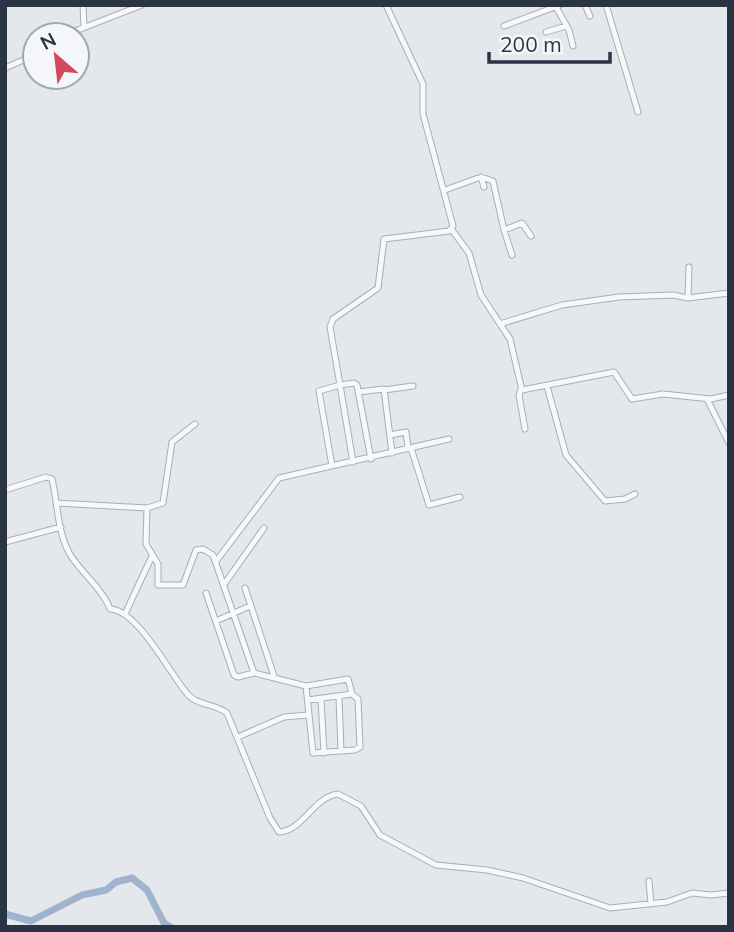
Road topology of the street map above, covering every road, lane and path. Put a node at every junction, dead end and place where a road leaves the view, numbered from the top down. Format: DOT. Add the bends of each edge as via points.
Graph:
graph roads {
  1 [pos="142,5"];
  2 [pos="386,5"];
  3 [pos="585,5"];
  4 [pos="606,5"];
  5 [pos="558,6"];
  6 [pos="590,16"];
  7 [pos="91,24"];
  8 [pos="503,26"];
  9 [pos="566,26"];
  10 [pos="546,32"];
  11 [pos="573,46"];
  12 [pos="638,112"];
  13 [pos="481,177"];
  14 [pos="484,187"];
  15 [pos="445,190"];
  16 [pos="452,230"];
  17 [pos="504,230"];
  18 [pos="531,236"];
  19 [pos="512,255"];
  20 [pos="689,267"];
  21 [pos="729,293"];
  22 [pos="688,299"];
  23 [pos="503,323"];
  24 [pos="340,385"];
  25 [pos="413,386"];
  26 [pos="547,386"];
  27 [pos="521,389"];
  28 [pos="384,390"];
  29 [pos="358,392"];
  30 [pos="729,395"];
  31 [pos="707,399"];
  32 [pos="195,424"];
  33 [pos="524,429"];
  34 [pos="390,435"];
  35 [pos="449,439"];
  36 [pos="729,443"];
  37 [pos="409,448"];
  38 [pos="392,453"];
  39 [pos="371,459"];
  40 [pos="353,463"];
  41 [pos="332,466"];
  42 [pos="5,490"];
  43 [pos="635,494"];
  44 [pos="460,497"];
  45 [pos="57,503"];
  46 [pos="147,508"];
  47 [pos="61,527"];
  48 [pos="264,528"];
  49 [pos="5,542"];
  50 [pos="152,556"];
  51 [pos="217,560"];
  52 [pos="225,583"];
  53 [pos="245,588"];
  54 [pos="206,593"];
  55 [pos="250,606"];
  56 [pos="235,613"];
  57 [pos="125,614"];
  58 [pos="216,621"];
  59 [pos="254,673"];
  60 [pos="274,676"];
  61 [pos="306,686"];
  62 [pos="352,694"];
  63 [pos="339,698"];
  64 [pos="308,700"];
  65 [pos="321,700"];
  66 [pos="308,715"];
  67 [pos="358,717"];
  68 [pos="341,719"];
  69 [pos="238,737"];
  70 [pos="341,751"];
  71 [pos="324,753"];
  72 [pos="649,881"];
  73 [pos="729,893"];
  74 [pos="651,904"];
  1 -- 7 [label="street"];
  2 -- 15 [label="street" via="423,84 424,114"];
  3 -- 6 [label="street"];
  4 -- 12 [label="street"];
  5 -- 8 [label="street"];
  5 -- 9 [label="street"];
  9 -- 10 [label="street"];
  9 -- 11 [label="street"];
  13 -- 14 [label="street"];
  13 -- 15 [label="street"];
  13 -- 17 [label="street" via="494,183"];
  15 -- 16 [label="street"];
  16 -- 23 [label="street" via="471,257 483,298"];
  16 -- 24 [label="street" via="390,236 383,241 378,288 331,322"];
  17 -- 18 [label="street" via="522,223"];
  17 -- 19 [label="street"];
  20 -- 22 [label="street"];
  21 -- 22 [label="street"];
  22 -- 23 [label="street" via="654,295 585,302"];
  23 -- 27 [label="street"];
  24 -- 29 [label="street" via="356,383"];
  24 -- 40 [label="street"];
  24 -- 41 [label="street" via="319,391"];
  25 -- 28 [label="street"];
  26 -- 27 [label="street"];
  26 -- 31 [label="street" via="614,372 632,399 663,394"];
  26 -- 43 [label="street" via="569,461 605,501"];
  27 -- 33 [label="street"];
  28 -- 29 [label="street"];
  28 -- 34 [label="street"];
  29 -- 39 [label="street"];
  30 -- 31 [label="street"];
  31 -- 36 [label="street"];
  32 -- 46 [label="street" via="172,442 163,503"];
  34 -- 37 [label="street" via="406,432"];
  34 -- 38 [label="street"];
  35 -- 37 [label="street"];
  37 -- 38 [label="street"];
  37 -- 44 [label="street" via="429,505"];
  38 -- 39 [label="street"];
  39 -- 40 [label="street"];
  40 -- 41 [label="street"];
  41 -- 51 [label="street" via="279,478"];
  42 -- 45 [label="street" via="48,477"];
  45 -- 46 [label="street"];
  45 -- 47 [label="street"];
  46 -- 50 [label="street" via="146,544"];
  47 -- 49 [label="street"];
  47 -- 57 [label="street" via="69,554 110,609"];
  48 -- 52 [label="street"];
  50 -- 51 [label="street" via="158,564 157,583 171,586 183,584 196,550 203,549"];
  50 -- 57 [label="street"];
  51 -- 52 [label="street"];
  52 -- 56 [label="street"];
  53 -- 55 [label="street"];
  54 -- 58 [label="street"];
  55 -- 56 [label="street"];
  55 -- 60 [label="street"];
  56 -- 58 [label="street"];
  56 -- 59 [label="street"];
  57 -- 69 [label="street" via="190,698 222,709"];
  58 -- 59 [label="street" via="234,675"];
  59 -- 60 [label="street"];
  60 -- 61 [label="street"];
  61 -- 62 [label="street" via="348,679"];
  61 -- 64 [label="street"];
  62 -- 63 [label="street"];
  62 -- 67 [label="street" via="358,699"];
  63 -- 65 [label="street"];
  63 -- 68 [label="street"];
  64 -- 65 [label="street"];
  64 -- 66 [label="street"];
  65 -- 71 [label="street"];
  66 -- 69 [label="street" via="284,717"];
  66 -- 71 [label="street" via="312,750"];
  67 -- 68 [label="street"];
  67 -- 70 [label="street" via="360,747"];
  68 -- 70 [label="street"];
  69 -- 74 [label="street" via="279,832 325,798 341,795 361,806 380,835 426,862 523,878 610,908"];
  70 -- 71 [label="street"];
  72 -- 74 [label="street"];
  73 -- 74 [label="street" via="692,893"];
}
